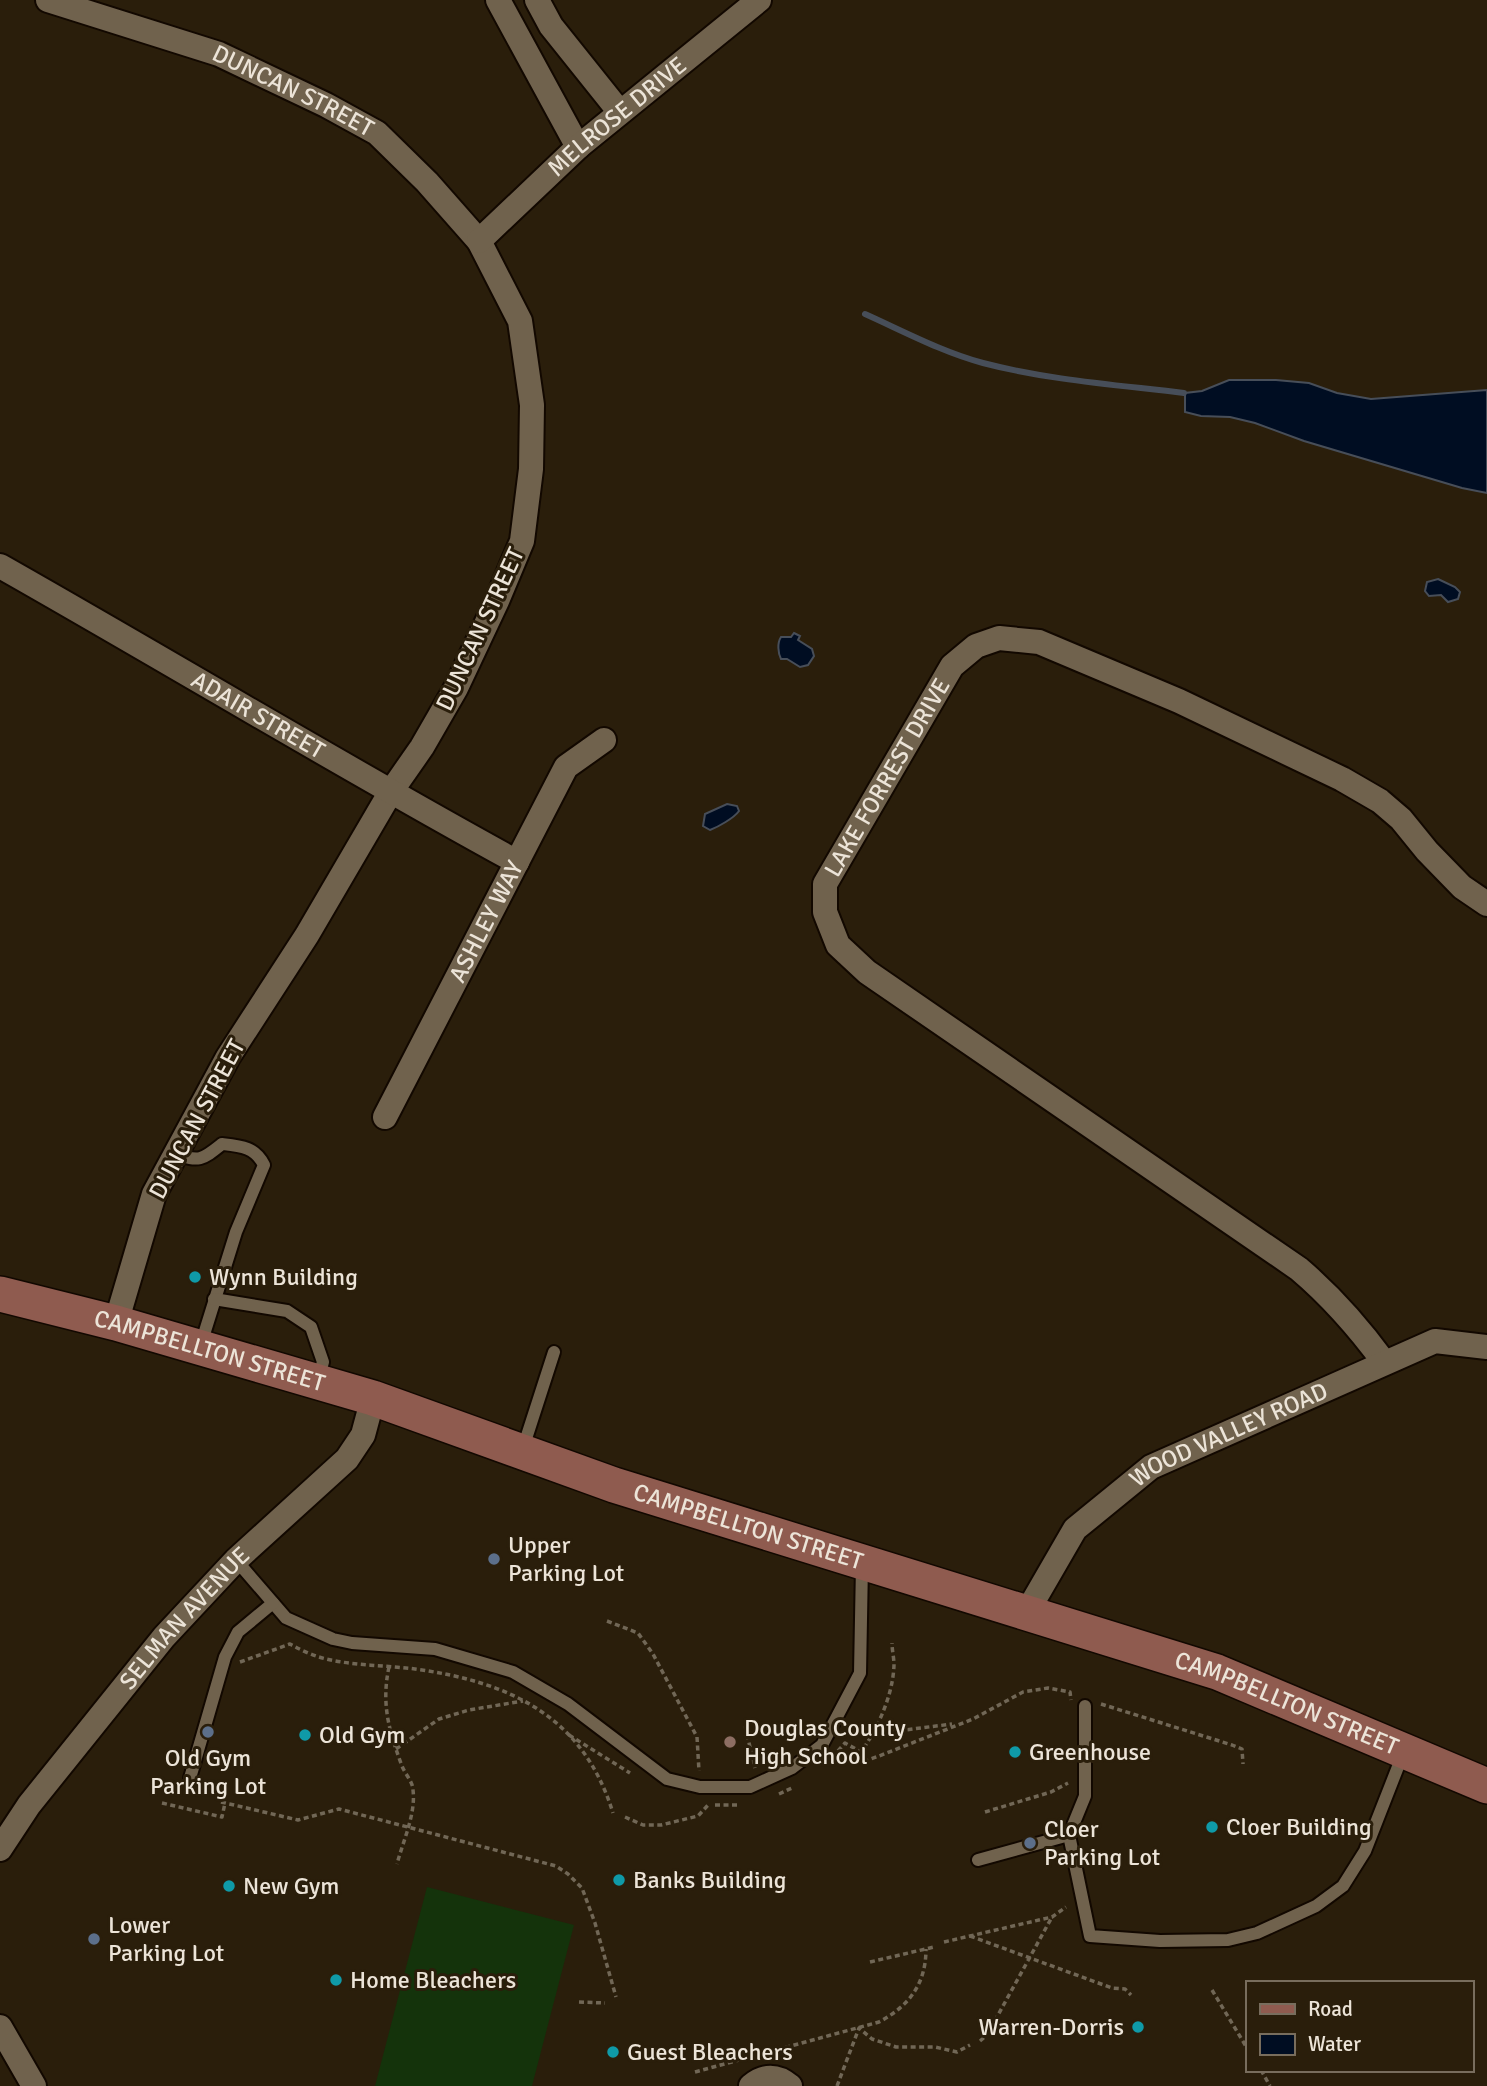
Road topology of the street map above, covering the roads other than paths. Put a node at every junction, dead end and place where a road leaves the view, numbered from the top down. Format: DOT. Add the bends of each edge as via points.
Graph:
graph roads {
  1 [pos="48,0"];
  2 [pos="498,0"];
  3 [pos="537,0"];
  4 [pos="759,0"];
  5 [pos="619,111"];
  6 [pos="578,147"];
  7 [pos="479,241"];
  8 [pos="0,566"];
  9 [pos="604,740"];
  10 [pos="390,793"];
  11 [pos="517,862"];
  12 [pos="1487,904"];
  13 [pos="385,1117"];
  14 [pos="176,1154"];
  15 [pos="0,1294"];
  16 [pos="214,1299"];
  17 [pos="116,1323"];
  18 [pos="200,1348"];
  19 [pos="1487,1348"];
  20 [pos="554,1352"];
  21 [pos="1384,1362"];
  22 [pos="317,1382"];
  23 [pos="373,1398"];
  24 [pos="522,1452"];
  25 [pos="236,1560"];
  26 [pos="862,1561"];
  27 [pos="273,1603"];
  28 [pos="1027,1612"];
  29 [pos="1091,1704"];
  30 [pos="1404,1751"];
  31 [pos="190,1778"];
  32 [pos="1487,1786"];
  33 [pos="1069,1835"];
  34 [pos="0,1849"];
  35 [pos="978,1860"];
  36 [pos="0,2027"];
  37 [pos="34,2086"];
  38 [pos="751,2086"];
  39 [pos="790,2086"];
  1 -- 7 [label="street, DUNCAN STREET" via="219,54 377,133"];
  2 -- 6 [label="street"];
  3 -- 5 [label="street" via="551,26"];
  4 -- 5 [label="street, MELROSE DRIVE"];
  5 -- 6 [label="street, MELROSE DRIVE"];
  6 -- 7 [label="street, MELROSE DRIVE"];
  7 -- 10 [label="street, DUNCAN STREET" via="520,321 533,405 522,541 456,688"];
  8 -- 10 [label="street, ADAIR STREET"];
  9 -- 11 [label="street, ASHLEY WAY" via="566,767"];
  10 -- 11 [label="street, ADAIR STREET"];
  10 -- 14 [label="street, DUNCAN STREET" via="307,935 228,1057"];
  11 -- 13 [label="street, ASHLEY WAY"];
  12 -- 21 [label="street, LAKE FORREST DRIVE" via="1462,887 1401,819 1342,779 1039,642 999,638 975,646 951,666 825,884 825,912 838,945 867,972 1299,1269 1328,1294"];
  14 -- 16 [label="lane" via="196,1161 222,1144 245,1146 260,1156 264,1165"];
  14 -- 17 [label="street, DUNCAN STREET" via="154,1194"];
  15 -- 17 [label="main road, CAMPBELLTON STREET"];
  16 -- 18 [label="lane"];
  16 -- 22 [label="lane" via="287,1311 310,1327 323,1362"];
  17 -- 18 [label="main road, CAMPBELLTON STREET"];
  18 -- 22 [label="main road, CAMPBELLTON STREET"];
  19 -- 21 [label="street, WOOD VALLEY ROAD" via="1435,1340"];
  20 -- 24 [label="lane"];
  21 -- 28 [label="street, WOOD VALLEY ROAD" via="1151,1467 1075,1529"];
  22 -- 23 [label="main road, CAMPBELLTON STREET"];
  23 -- 24 [label="main road, CAMPBELLTON STREET"];
  23 -- 25 [label="street, SELMAN AVENUE" via="363,1435 347,1459"];
  24 -- 26 [label="main road, CAMPBELLTON STREET"];
  25 -- 27 [label="lane"];
  25 -- 34 [label="street, SELMAN AVENUE" via="164,1637 29,1805"];
  26 -- 27 [label="lane" via="860,1673 822,1745 792,1768 750,1787 700,1787 667,1779 568,1704 513,1672 435,1650 326,1637 286,1618"];
  26 -- 28 [label="main road, CAMPBELLTON STREET"];
  27 -- 31 [label="lane" via="238,1632 225,1657"];
  28 -- 30 [label="main road, CAMPBELLTON STREET" via="1217,1672"];
  29 -- 33 [label="lane" via="1084,1796"];
  30 -- 32 [label="main road, CAMPBELLTON STREET"];
  30 -- 33 [label="lane" via="1365,1851 1343,1886 1316,1906 1257,1933 1228,1940 1090,1936"];
  33 -- 35 [label="lane"];
  36 -- 37 [label="street"];
  38 -- 39 [label="street" via="761,2078 776,2077"];
}
